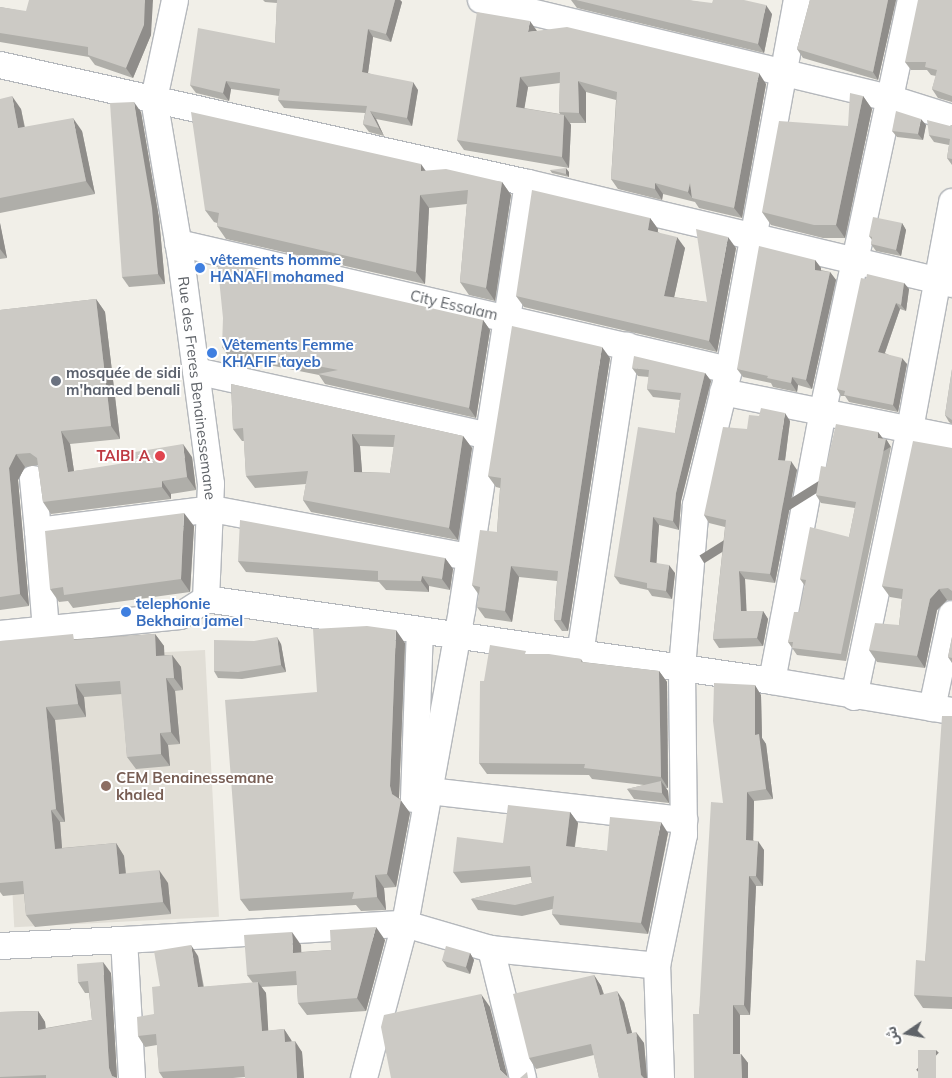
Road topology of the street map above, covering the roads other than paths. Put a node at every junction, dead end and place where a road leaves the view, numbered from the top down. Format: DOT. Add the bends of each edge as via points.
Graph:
graph roads {
  1 [pos="175,0"];
  2 [pos="797,0"];
  3 [pos="911,0"];
  4 [pos="490,1"];
  5 [pos="0,65"];
  6 [pos="784,73"];
  7 [pos="889,98"];
  8 [pos="154,99"];
  9 [pos="952,118"];
  10 [pos="528,183"];
  11 [pos="952,202"];
  12 [pos="754,238"];
  13 [pos="178,243"];
  14 [pos="855,262"];
  15 [pos="944,282"];
  16 [pos="507,317"];
  17 [pos="627,346"];
  18 [pos="196,371"];
  19 [pos="726,381"];
  20 [pos="823,410"];
  21 [pos="910,429"];
  22 [pos="488,436"];
  23 [pos="952,438"];
  24 [pos="33,479"];
  25 [pos="212,509"];
  26 [pos="38,531"];
  27 [pos="470,557"];
  28 [pos="206,599"];
  29 [pos="952,614"];
  30 [pos="46,630"];
  31 [pos="420,630"];
  32 [pos="0,634"];
  33 [pos="457,636"];
  34 [pos="580,654"];
  35 [pos="682,668"];
  36 [pos="772,681"];
  37 [pos="854,697"];
  38 [pos="942,709"];
  39 [pos="429,792"];
  40 [pos="684,820"];
  41 [pos="410,897"];
  42 [pos="405,924"];
  43 [pos="124,940"];
  44 [pos="0,946"];
  45 [pos="491,949"];
  46 [pos="656,966"];
  47 [pos="132,1078"];
  48 [pos="364,1078"];
  49 [pos="523,1078"];
  50 [pos="661,1078"];
  1 -- 8 [label="street, Rue des Freres Benainessemane"];
  2 -- 6 [label="street"];
  3 -- 7 [label="street"];
  4 -- 6 [label="street"];
  5 -- 8 [label="street"];
  6 -- 7 [label="street"];
  6 -- 12 [label="street"];
  7 -- 9 [label="street"];
  7 -- 14 [label="street"];
  8 -- 10 [label="street"];
  8 -- 13 [label="street, Rue des Freres Benainessemane"];
  10 -- 12 [label="street"];
  10 -- 16 [label="street"];
  11 -- 15 [label="street"];
  12 -- 14 [label="street"];
  12 -- 19 [label="street"];
  13 -- 16 [label="street, City Essalam"];
  13 -- 18 [label="street, Rue des Freres Benainessemane"];
  14 -- 15 [label="street"];
  14 -- 20 [label="street"];
  15 -- 21 [label="street"];
  16 -- 17 [label="street, City Essalam"];
  16 -- 22 [label="street"];
  17 -- 19 [label="street, City Essalam"];
  17 -- 34 [label="street"];
  18 -- 22 [label="street"];
  18 -- 25 [label="street, Rue des Freres Benainessemane"];
  19 -- 20 [label="street, City Essalam"];
  19 -- 35 [label="street" via="696,505"];
  20 -- 21 [label="street, City Essalam"];
  20 -- 36 [label="street"];
  21 -- 23 [label="street, City Essalam"];
  21 -- 37 [label="street"];
  22 -- 27 [label="street"];
  24 -- 26 [label="street"];
  25 -- 26 [label="street"];
  25 -- 27 [label="street"];
  25 -- 28 [label="street, Rue des Freres Benainessemane"];
  26 -- 30 [label="street"];
  27 -- 33 [label="street"];
  28 -- 30 [label="street" via="180,616"];
  28 -- 31 [label="street"];
  29 -- 38 [label="street"];
  30 -- 32 [label="street"];
  31 -- 33 [label="street"];
  31 -- 41 [label="street"];
  33 -- 34 [label="street"];
  33 -- 39 [label="street"];
  34 -- 35 [label="street"];
  35 -- 36 [label="street"];
  35 -- 40 [label="street"];
  36 -- 37 [label="street"];
  37 -- 38 [label="street"];
  39 -- 40 [label="street"];
  39 -- 41 [label="street"];
  40 -- 46 [label="street" via="684,835"];
  41 -- 42 [label="street"];
  42 -- 43 [label="street"];
  42 -- 45 [label="street"];
  42 -- 48 [label="street"];
  43 -- 44 [label="street"];
  43 -- 47 [label="street"];
  45 -- 46 [label="street"];
  45 -- 49 [label="street"];
  46 -- 50 [label="street"];
}
